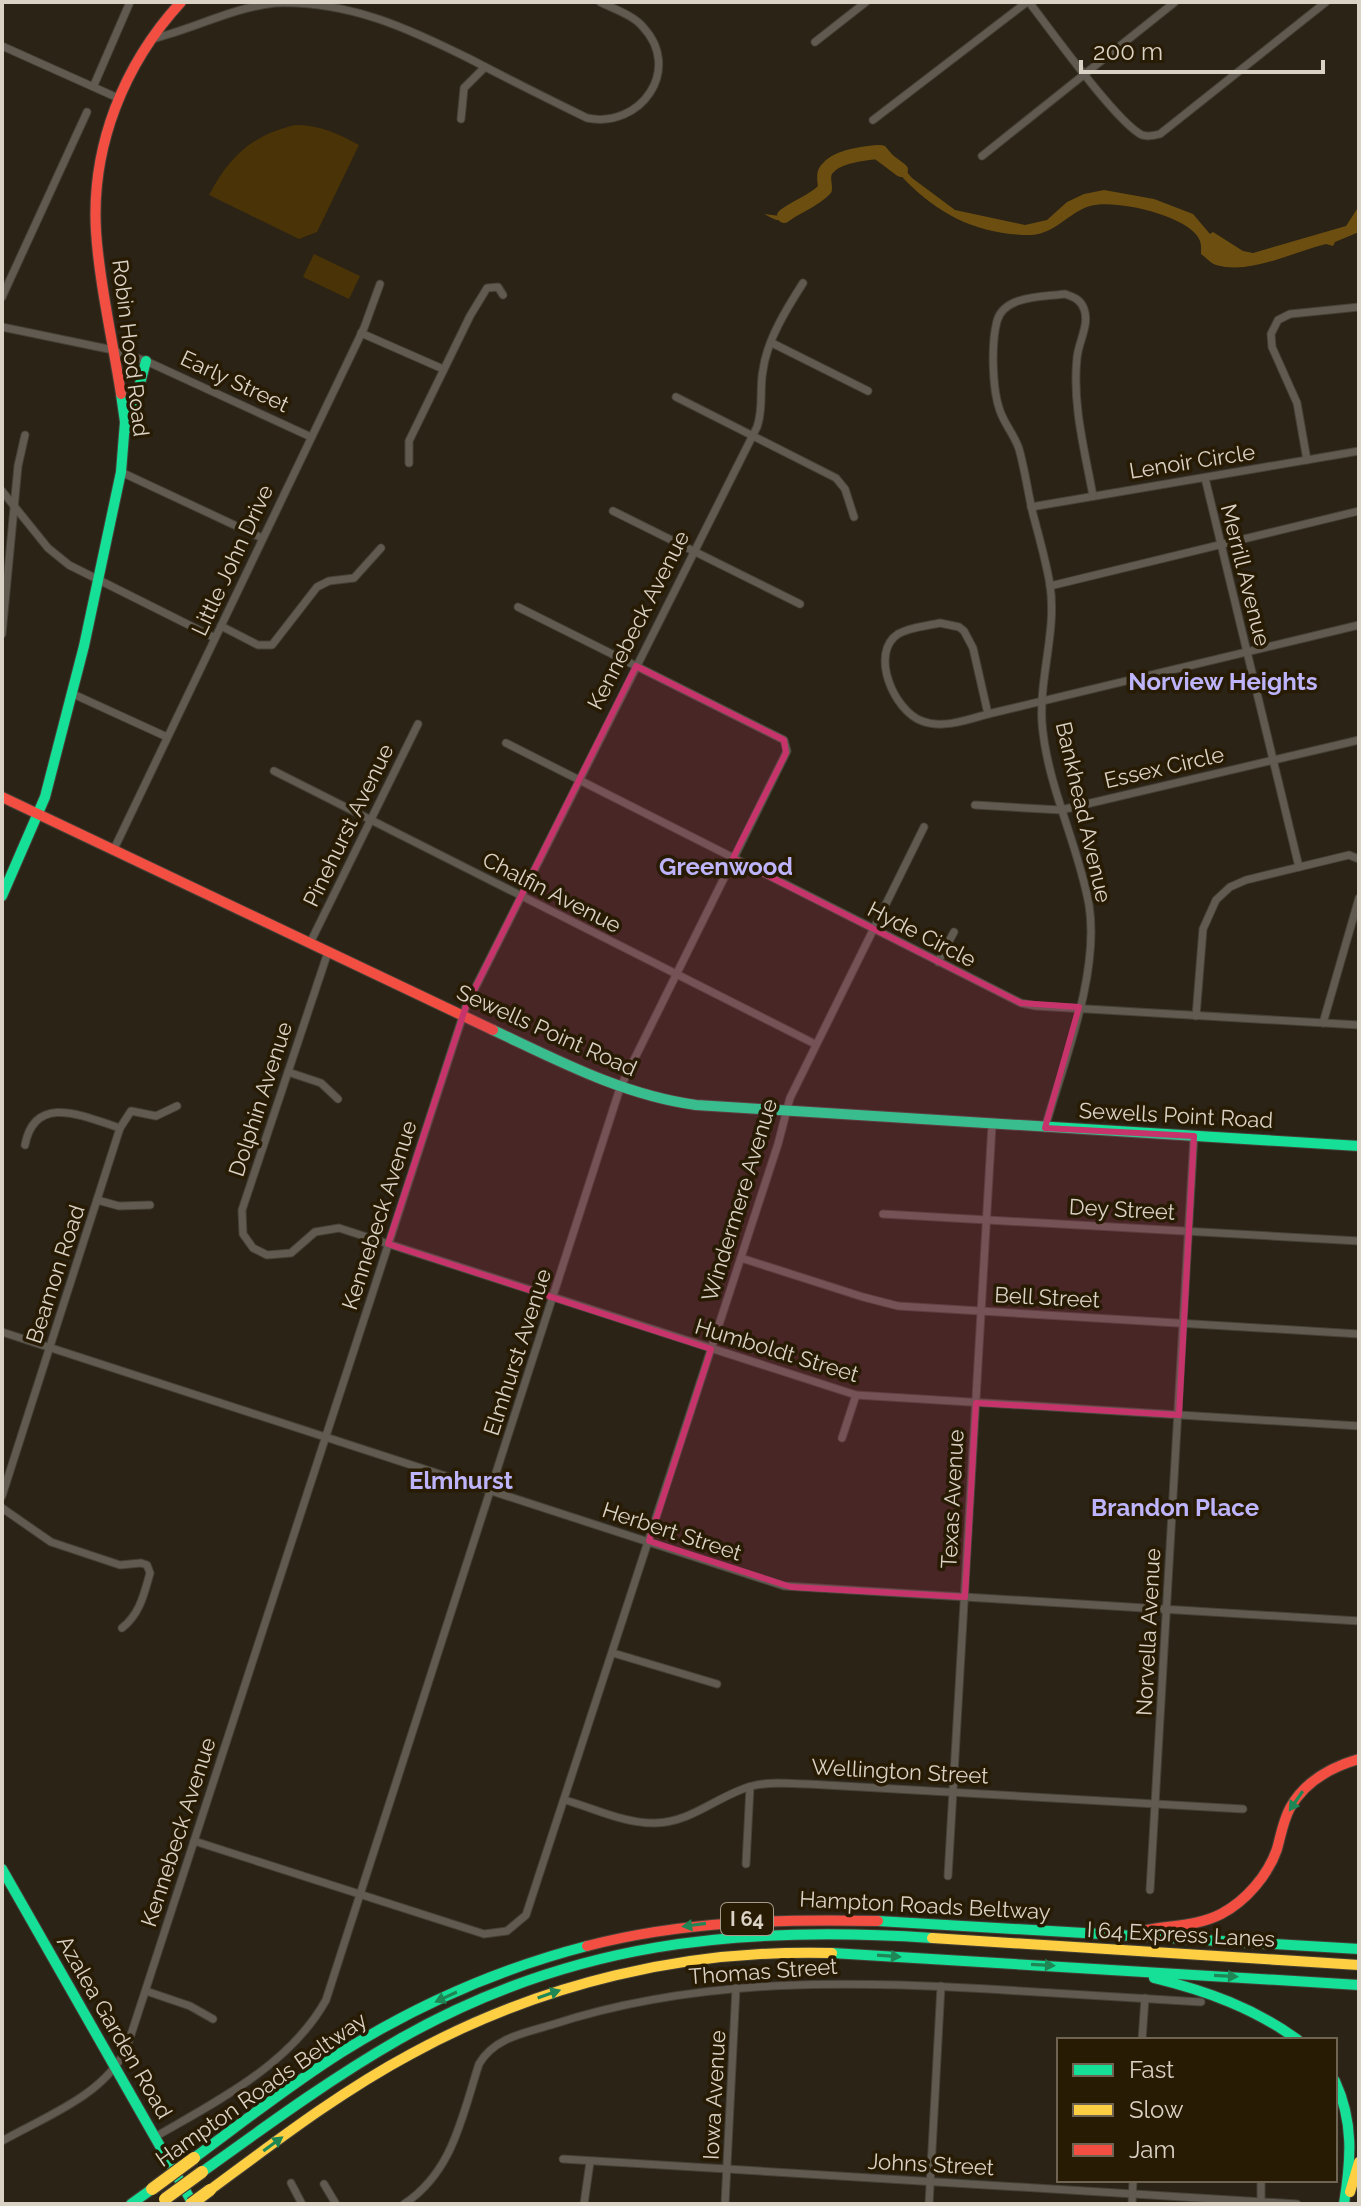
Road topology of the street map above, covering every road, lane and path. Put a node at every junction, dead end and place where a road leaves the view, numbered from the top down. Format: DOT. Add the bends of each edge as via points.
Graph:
graph roads {
  1 [pos="130,2"];
  2 [pos="181,2"];
  3 [pos="228,2"];
  4 [pos="600,2"];
  5 [pos="866,2"];
  6 [pos="1028,2"];
  7 [pos="1175,2"];
  8 [pos="1326,2"];
  9 [pos="235,10"];
  10 [pos="150,39"];
  11 [pos="815,42"];
  12 [pos="2,46"];
  13 [pos="485,67"];
  14 [pos="1085,73"];
  15 [pos="94,85"];
  16 [pos="118,98"];
  17 [pos="87,112"];
  18 [pos="461,119"];
  19 [pos="873,120"];
  20 [pos="982,156"];
  21 [pos="803,283"];
  22 [pos="380,284"];
  23 [pos="503,295"];
  24 [pos="2,297"];
  25 [pos="1359,307"];
  26 [pos="2,327"];
  27 [pos="361,333"];
  28 [pos="772,343"];
  29 [pos="113,350"];
  30 [pos="146,361"];
  31 [pos="443,369"];
  32 [pos="868,391"];
  33 [pos="676,397"];
  34 [pos="25,435"];
  35 [pos="752,435"];
  36 [pos="125,437"];
  37 [pos="311,437"];
  38 [pos="1359,451"];
  39 [pos="1307,460"];
  40 [pos="409,463"];
  41 [pos="121,472"];
  42 [pos="1205,478"];
  43 [pos="2,491"];
  44 [pos="1093,496"];
  45 [pos="14,506"];
  46 [pos="1031,507"];
  47 [pos="613,511"];
  48 [pos="1359,511"];
  49 [pos="854,517"];
  50 [pos="262,538"];
  51 [pos="1220,545"];
  52 [pos="381,548"];
  53 [pos="693,551"];
  54 [pos="98,581"];
  55 [pos="1050,586"];
  56 [pos="800,604"];
  57 [pos="518,607"];
  58 [pos="1359,625"];
  59 [pos="221,626"];
  60 [pos="2,634"];
  61 [pos="215,638"];
  62 [pos="1246,652"];
  63 [pos="636,666"];
  64 [pos="73,694"];
  65 [pos="1041,702"];
  66 [pos="988,714"];
  67 [pos="418,724"];
  68 [pos="167,737"];
  69 [pos="1359,740"];
  70 [pos="506,743"];
  71 [pos="1273,759"];
  72 [pos="274,771"];
  73 [pos="578,781"];
  74 [pos="2,797"];
  75 [pos="975,805"];
  76 [pos="1061,810"];
  77 [pos="40,815"];
  78 [pos="370,821"];
  79 [pos="924,827"];
  80 [pos="114,849"];
  81 [pos="733,858"];
  82 [pos="1359,859"];
  83 [pos="1299,867"];
  84 [pos="2,896"];
  85 [pos="520,896"];
  86 [pos="1359,898"];
  87 [pos="873,929"];
  88 [pos="954,932"];
  89 [pos="310,943"];
  90 [pos="328,952"];
  91 [pos="938,962"];
  92 [pos="675,974"];
  93 [pos="1079,1007"];
  94 [pos="462,1015"];
  95 [pos="1196,1016"];
  96 [pos="1323,1023"];
  97 [pos="1359,1025"];
  98 [pos="815,1044"];
  99 [pos="288,1072"];
  100 [pos="620,1088"];
  101 [pos="338,1099"];
  102 [pos="177,1106"];
  103 [pos="785,1112"];
  104 [pos="992,1125"];
  105 [pos="120,1128"];
  106 [pos="1045,1128"];
  107 [pos="1194,1136"];
  108 [pos="25,1145"];
  109 [pos="1359,1146"];
  110 [pos="97,1200"];
  111 [pos="150,1205"];
  112 [pos="883,1214"];
  113 [pos="987,1218"];
  114 [pos="1190,1231"];
  115 [pos="1359,1241"];
  116 [pos="388,1244"];
  117 [pos="260,1252"];
  118 [pos="741,1258"];
  119 [pos="553,1299"];
  120 [pos="982,1311"];
  121 [pos="1184,1324"];
  122 [pos="2,1332"];
  123 [pos="1359,1334"];
  124 [pos="50,1348"];
  125 [pos="711,1349"];
  126 [pos="856,1395"];
  127 [pos="976,1403"];
  128 [pos="1179,1415"];
  129 [pos="1359,1426"];
  130 [pos="326,1437"];
  131 [pos="842,1438"];
  132 [pos="491,1491"];
  133 [pos="2,1496"];
  134 [pos="2,1508"];
  135 [pos="649,1541"];
  136 [pos="965,1597"];
  137 [pos="1167,1609"];
  138 [pos="1359,1621"];
  139 [pos="122,1628"];
  140 [pos="613,1653"];
  141 [pos="717,1684"];
  142 [pos="1359,1759"];
  143 [pos="750,1787"];
  144 [pos="953,1792"];
  145 [pos="565,1800"];
  146 [pos="1156,1804"];
  147 [pos="1243,1809"];
  148 [pos="194,1841"];
  149 [pos="746,1864"];
  150 [pos="2,1869"];
  151 [pos="948,1876"];
  152 [pos="1150,1890"];
  153 [pos="360,1894"];
  154 [pos="1126,1935"];
  155 [pos="1359,1949"];
  156 [pos="1359,1965"];
  157 [pos="1120,1970"];
  158 [pos="1359,1985"];
  159 [pos="941,1986"];
  160 [pos="736,1988"];
  161 [pos="146,1991"];
  162 [pos="1145,1998"];
  163 [pos="1201,2002"];
  164 [pos="213,2019"];
  165 [pos="1142,2038"];
  166 [pos="1295,2038"];
  167 [pos="116,2068"];
  168 [pos="1337,2086"];
  169 [pos="155,2137"];
  170 [pos="2,2141"];
  171 [pos="563,2159"];
  172 [pos="590,2162"];
  173 [pos="1359,2162"];
  174 [pos="727,2170"];
  175 [pos="930,2182"];
  176 [pos="1261,2182"];
  177 [pos="291,2183"];
  178 [pos="324,2184"];
  179 [pos="1132,2199"];
  180 [pos="162,2202"];
  181 [pos="1261,2202"];
  182 [pos="131,2204"];
  183 [pos="192,2204"];
  184 [pos="302,2204"];
  185 [pos="336,2204"];
  186 [pos="404,2204"];
  187 [pos="584,2204"];
  188 [pos="725,2204"];
  189 [pos="929,2204"];
  190 [pos="1297,2204"];
  191 [pos="1345,2204"];
  1 -- 15 [label="street"];
  2 -- 10 [label="main road, Robin Hood Road"];
  3 -- 9 [label="street"];
  4 -- 13 [label="street" via="637,21 656,50 655,84 627,115 587,118"];
  5 -- 11 [label="street"];
  6 -- 14 [label="street"];
  6 -- 19 [label="street"];
  7 -- 14 [label="street"];
  8 -- 14 [label="street" via="1155,136 1137,132"];
  9 -- 10 [label="street"];
  9 -- 13 [label="street" via="279,2 360,10 402,24"];
  10 -- 16 [label="main road, Robin Hood Road"];
  12 -- 15 [label="street"];
  13 -- 18 [label="street" via="464,88"];
  14 -- 20 [label="street"];
  15 -- 16 [label="street"];
  16 -- 29 [label="main road, Robin Hood Road" via="103,146 95,210"];
  17 -- 24 [label="street"];
  21 -- 28 [label="street, Kennebeck Avenue"];
  22 -- 27 [label="street, Little John Drive"];
  23 -- 31 [label="street" via="498,287 487,288"];
  25 -- 39 [label="street" via="1284,316 1271,334 1297,403"];
  26 -- 29 [label="street, Early Street"];
  27 -- 31 [label="street"];
  27 -- 37 [label="street, Little John Drive"];
  28 -- 32 [label="street"];
  28 -- 35 [label="street, Kennebeck Avenue" via="762,373 763,407"];
  29 -- 30 [label="street, Early Street"];
  29 -- 36 [label="main road, Robin Hood Road"];
  30 -- 36 [label="main road"];
  30 -- 37 [label="street, Early Street"];
  31 -- 40 [label="street" via="409,441"];
  33 -- 35 [label="street"];
  34 -- 45 [label="street"];
  35 -- 49 [label="street" via="836,478"];
  35 -- 53 [label="street, Kennebeck Avenue"];
  36 -- 41 [label="main road, Robin Hood Road"];
  37 -- 50 [label="street, Little John Drive"];
  38 -- 39 [label="street, Lenoir Circle"];
  39 -- 42 [label="street, Lenoir Circle"];
  41 -- 50 [label="street"];
  41 -- 54 [label="main road, Robin Hood Road"];
  42 -- 44 [label="street, Lenoir Circle"];
  42 -- 51 [label="street, Merrill Avenue"];
  43 -- 45 [label="street"];
  44 -- 46 [label="street, Lenoir Circle"];
  44 -- 46 [label="street, Bankhead Avenue" via="1076,374 1086,320 1083,306 1065,294 1019,301 998,317 994,382 999,409 1019,449"];
  45 -- 54 [label="street" via="58,557"];
  45 -- 60 [label="street"];
  46 -- 55 [label="street, Bankhead Avenue"];
  47 -- 53 [label="street"];
  48 -- 51 [label="street"];
  50 -- 59 [label="street, Little John Drive"];
  51 -- 55 [label="street"];
  51 -- 62 [label="street, Merrill Avenue"];
  52 -- 59 [label="street" via="354,578 317,587 272,645 258,645"];
  53 -- 56 [label="street"];
  53 -- 63 [label="street, Kennebeck Avenue"];
  54 -- 61 [label="street"];
  54 -- 64 [label="main road, Robin Hood Road"];
  55 -- 65 [label="street, Bankhead Avenue"];
  57 -- 63 [label="street"];
  58 -- 62 [label="street"];
  59 -- 61 [label="street, Little John Drive"];
  61 -- 68 [label="street, Little John Drive"];
  62 -- 65 [label="street"];
  62 -- 71 [label="street, Merrill Avenue"];
  63 -- 73 [label="street, Kennebeck Avenue"];
  63 -- 81 [label="street, Elmhurst Avenue" via="784,740 786,753"];
  64 -- 68 [label="street"];
  64 -- 77 [label="main road, Robin Hood Road"];
  65 -- 66 [label="street"];
  65 -- 76 [label="street, Bankhead Avenue"];
  66 -- 66 [label="street" via="973,648 959,627 940,623 902,632 891,641 885,656 888,679 907,712 934,724"];
  67 -- 78 [label="street, Pinehurst Avenue"];
  68 -- 80 [label="street, Little John Drive"];
  69 -- 71 [label="street, Essex Circle"];
  70 -- 73 [label="street, Hyde Circle"];
  71 -- 76 [label="street, Essex Circle"];
  71 -- 83 [label="street, Merrill Avenue"];
  72 -- 78 [label="street, Chalfin Avenue"];
  73 -- 81 [label="street, Hyde Circle"];
  73 -- 85 [label="street, Kennebeck Avenue"];
  74 -- 77 [label="main road, Sewells Point Road"];
  75 -- 76 [label="street, Essex Circle"];
  76 -- 93 [label="street, Bankhead Avenue" via="1089,909 1091,950"];
  77 -- 80 [label="main road, Sewells Point Road"];
  77 -- 84 [label="main road, Robin Hood Road"];
  78 -- 85 [label="street, Chalfin Avenue"];
  78 -- 89 [label="street, Pinehurst Avenue"];
  79 -- 87 [label="street, Windermere Avenue"];
  80 -- 89 [label="main road, Sewells Point Road"];
  81 -- 87 [label="street, Hyde Circle"];
  81 -- 92 [label="street, Elmhurst Avenue"];
  82 -- 83 [label="street" via="1349,855"];
  83 -- 95 [label="street" via="1240,882 1209,909"];
  85 -- 92 [label="street, Chalfin Avenue"];
  85 -- 94 [label="street, Kennebeck Avenue"];
  86 -- 96 [label="street"];
  87 -- 91 [label="street, Hyde Circle"];
  87 -- 98 [label="street, Windermere Avenue"];
  88 -- 91 [label="street"];
  89 -- 90 [label="main road, Sewells Point Road"];
  90 -- 94 [label="main road, Sewells Point Road"];
  90 -- 99 [label="street, Dolphin Avenue"];
  91 -- 93 [label="street, Hyde Circle" via="1021,1003"];
  92 -- 98 [label="street, Chalfin Avenue"];
  92 -- 100 [label="street, Elmhurst Avenue"];
  93 -- 95 [label="street, Hyde Circle"];
  93 -- 106 [label="street, Bankhead Avenue"];
  94 -- 100 [label="main road, Sewells Point Road"];
  94 -- 116 [label="street, Kennebeck Avenue"];
  95 -- 96 [label="street, Hyde Circle"];
  96 -- 97 [label="street, Hyde Circle"];
  98 -- 103 [label="street, Windermere Avenue"];
  99 -- 101 [label="street" via="321,1083"];
  99 -- 117 [label="street, Dolphin Avenue" via="240,1218 247,1242"];
  100 -- 103 [label="main road, Sewells Point Road" via="666,1101"];
  100 -- 119 [label="street, Elmhurst Avenue"];
  102 -- 105 [label="street" via="156,1116 131,1111"];
  103 -- 104 [label="main road, Sewells Point Road"];
  103 -- 118 [label="street, Windermere Avenue"];
  104 -- 106 [label="main road, Sewells Point Road"];
  104 -- 113 [label="street, Texas Avenue"];
  105 -- 108 [label="street" via="80,1115 48,1113 36,1120"];
  105 -- 110 [label="street, Beamon Road"];
  106 -- 107 [label="main road, Sewells Point Road"];
  107 -- 109 [label="main road, Sewells Point Road"];
  107 -- 114 [label="street, Norvella Avenue"];
  110 -- 111 [label="street"];
  110 -- 124 [label="street, Beamon Road"];
  112 -- 113 [label="street, Dey Street"];
  113 -- 114 [label="street, Dey Street"];
  113 -- 120 [label="street, Texas Avenue"];
  114 -- 115 [label="street, Dey Street"];
  114 -- 121 [label="street, Norvella Avenue"];
  116 -- 117 [label="street, Humboldt Street" via="331,1228 315,1232 291,1253 275,1257"];
  116 -- 119 [label="street, Humboldt Street"];
  116 -- 130 [label="street, Kennebeck Avenue"];
  118 -- 120 [label="street, Bell Street" via="898,1306"];
  118 -- 125 [label="street, Windermere Avenue"];
  119 -- 125 [label="street, Humboldt Street"];
  119 -- 132 [label="street, Elmhurst Avenue"];
  120 -- 121 [label="street, Bell Street"];
  120 -- 127 [label="street, Texas Avenue"];
  121 -- 123 [label="street, Bell Street"];
  121 -- 128 [label="street, Norvella Avenue"];
  122 -- 124 [label="street, Herbert Street"];
  124 -- 130 [label="street, Herbert Street"];
  124 -- 133 [label="street, Beamon Road"];
  125 -- 126 [label="street, Humboldt Street"];
  125 -- 135 [label="street, Windermere Avenue"];
  126 -- 127 [label="street, Humboldt Street"];
  126 -- 131 [label="street"];
  127 -- 128 [label="street, Humboldt Street"];
  127 -- 136 [label="street, Texas Avenue"];
  128 -- 129 [label="street, Humboldt Street"];
  128 -- 137 [label="street, Norvella Avenue"];
  130 -- 132 [label="street, Herbert Street"];
  130 -- 148 [label="street, Kennebeck Avenue"];
  132 -- 135 [label="street, Herbert Street"];
  132 -- 153 [label="street, Elmhurst Avenue"];
  134 -- 139 [label="street" via="51,1542 120,1565 147,1565 150,1573 140,1606"];
  135 -- 136 [label="street, Herbert Street" via="791,1587"];
  135 -- 140 [label="street, Windermere Avenue"];
  136 -- 137 [label="street, Herbert Street"];
  136 -- 144 [label="street, Texas Avenue"];
  137 -- 138 [label="street, Herbert Street"];
  137 -- 146 [label="street, Norvella Avenue"];
  140 -- 141 [label="street"];
  140 -- 145 [label="street, Windermere Avenue"];
  142 -- 154 [label="main road, one-way" via="1328,1770 1298,1796 1272,1861 1231,1907 1207,1920"];
  143 -- 144 [label="street, Wellington Street" via="808,1784"];
  143 -- 145 [label="street, Wellington Street" via="687,1817 655,1823"];
  143 -- 149 [label="street"];
  144 -- 146 [label="street, Wellington Street"];
  144 -- 151 [label="street, Texas Avenue"];
  145 -- 153 [label="street, Windermere Avenue" via="529,1908 507,1931 479,1932"];
  146 -- 147 [label="street, Wellington Street"];
  146 -- 152 [label="street, Norvella Avenue"];
  148 -- 153 [label="street"];
  148 -- 161 [label="street, Kennebeck Avenue"];
  150 -- 167 [label="main road, Azalea Garden Road"];
  153 -- 169 [label="street, Elmhurst Avenue" via="326,2000 306,2032 224,2096"];
  154 -- 155 [label="main road, Hampton Roads Beltway / I 64"];
  154 -- 182 [label="main road, Hampton Roads Beltway / I 64, one-way, bridge" via="793,1918 702,1923 587,1945 489,1978 345,2051"];
  156 -- 180 [label="main road, I 64 Express Lanes, bridge" via="840,1933 751,1935 654,1947 543,1976 432,2021 357,2063"];
  157 -- 158 [label="main road, I 64, one-way"];
  157 -- 166 [label="main road" via="1215,1994"];
  183 -- 157 [label="main road, I 64, one-way, bridge" via="349,2090 410,2053 484,2018 600,1979 710,1958 803,1953"];
  159 -- 160 [label="street, Thomas Street" via="826,1983"];
  159 -- 162 [label="street, Thomas Street"];
  159 -- 175 [label="street"];
  160 -- 174 [label="street, Iowa Avenue"];
  160 -- 186 [label="street, Thomas Street" via="600,2010 496,2044 479,2064 450,2153 426,2188"];
  161 -- 164 [label="street"];
  161 -- 167 [label="street, Kennebeck Avenue"];
  162 -- 163 [label="street, Thomas Street"];
  162 -- 165 [label="street"];
  167 -- 169 [label="main road, Azalea Garden Road"];
  167 -- 170 [label="street, Kennebeck Avenue" via="88,2092"];
  168 -- 191 [label="main road" via="1351,2131"];
  169 -- 183 [label="main road, Azalea Garden Road"];
  171 -- 172 [label="street, Johns Street"];
  172 -- 174 [label="street, Johns Street"];
  172 -- 187 [label="street"];
  173 -- 191 [label="main road"];
  174 -- 175 [label="street, Johns Street"];
  174 -- 188 [label="street, Iowa Avenue"];
  175 -- 179 [label="street, Johns Street"];
  175 -- 189 [label="street"];
  176 -- 181 [label="street"];
  177 -- 184 [label="street"];
  178 -- 185 [label="street"];
  179 -- 181 [label="street, Johns Street"];
  181 -- 190 [label="street, Johns Street"];
}
